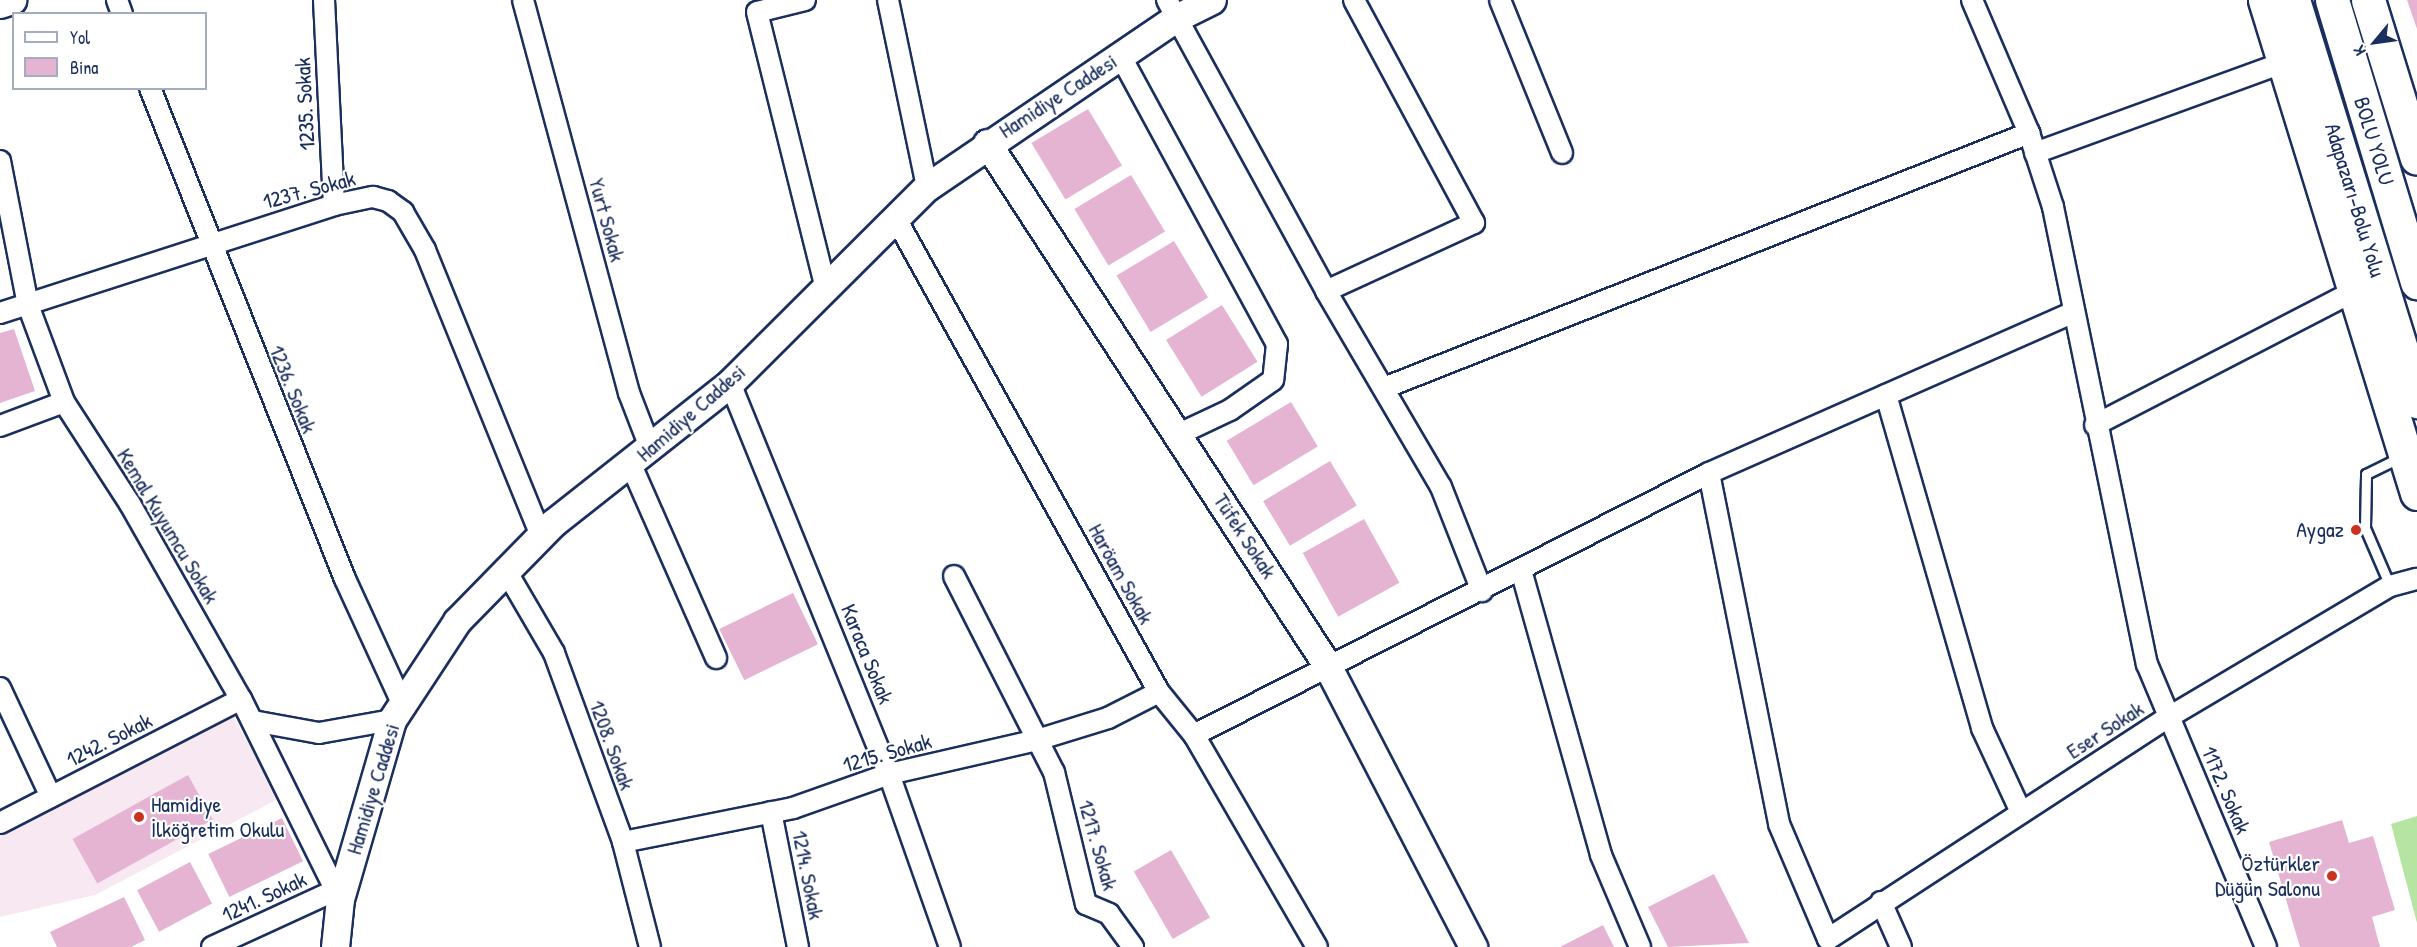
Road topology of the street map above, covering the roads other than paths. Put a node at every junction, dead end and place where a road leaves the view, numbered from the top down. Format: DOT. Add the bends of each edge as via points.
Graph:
graph roads {
  1 [pos="12,0"];
  2 [pos="324,0"];
  3 [pos="523,0"];
  4 [pos="805,0"];
  5 [pos="888,0"];
  6 [pos="1212,0"];
  7 [pos="1354,0"];
  8 [pos="1500,0"];
  9 [pos="1972,0"];
  10 [pos="2265,0"];
  11 [pos="2294,0"];
  12 [pos="2332,0"];
  13 [pos="2368,0"];
  14 [pos="0,4"];
  15 [pos="1172,9"];
  16 [pos="1120,55"];
  17 [pos="2284,62"];
  18 [pos="151,90"];
  19 [pos="2029,133"];
  20 [pos="987,143"];
  21 [pos="1562,153"];
  22 [pos="2036,153"];
  23 [pos="2417,158"];
  24 [pos="0,161"];
  25 [pos="927,187"];
  26 [pos="334,206"];
  27 [pos="5,210"];
  28 [pos="895,217"];
  29 [pos="208,244"];
  30 [pos="2417,282"];
  31 [pos="825,285"];
  32 [pos="1326,291"];
  33 [pos="2355,291"];
  34 [pos="28,305"];
  35 [pos="0,313"];
  36 [pos="2072,313"];
  37 [pos="730,383"];
  38 [pos="1384,388"];
  39 [pos="1886,395"];
  40 [pos="2417,401"];
  41 [pos="64,402"];
  42 [pos="2095,425"];
  43 [pos="0,426"];
  44 [pos="1179,434"];
  45 [pos="2406,455"];
  46 [pos="641,457"];
  47 [pos="1709,472"];
  48 [pos="2417,493"];
  49 [pos="541,535"];
  50 [pos="505,569"];
  51 [pos="1521,570"];
  52 [pos="954,576"];
  53 [pos="2417,579"];
  54 [pos="2390,586"];
  55 [pos="1482,591"];
  56 [pos="716,658"];
  57 [pos="1327,665"];
  58 [pos="0,688"];
  59 [pos="1159,692"];
  60 [pos="241,699"];
  61 [pos="397,711"];
  62 [pos="2169,717"];
  63 [pos="253,721"];
  64 [pos="1194,735"];
  65 [pos="1037,740"];
  66 [pos="889,774"];
  67 [pos="51,797"];
  68 [pos="771,812"];
  69 [pos="2021,812"];
  70 [pos="0,823"];
  71 [pos="624,843"];
  72 [pos="338,895"];
  73 [pos="1881,902"];
  74 [pos="1821,943"];
  75 [pos="212,947"];
  76 [pos="334,947"];
  77 [pos="650,947"];
  78 [pos="798,947"];
  79 [pos="950,947"];
  80 [pos="1133,947"];
  81 [pos="1317,947"];
  82 [pos="1473,947"];
  83 [pos="1640,947"];
  84 [pos="1901,947"];
  85 [pos="2266,947"];
  1 -- 14 [label="street"];
  2 -- 26 [label="street, 1235. Sokak"];
  3 -- 46 [label="street, Yurt Sokak" via="629,393"];
  4 -- 31 [label="street" via="757,12"];
  5 -- 25 [label="street"];
  6 -- 15 [label="street, Hamidiye Caddesi"];
  7 -- 32 [label="street" via="1474,223"];
  8 -- 21 [label="street"];
  9 -- 19 [label="street, 1172. Sokak"];
  10 -- 17 [label="highway"];
  11 -- 40 [label="highway, Adapazarı-Bolu Yolu"];
  12 -- 30 [label="highway, BOLU YOLU"];
  13 -- 23 [label="highway"];
  15 -- 16 [label="street, Hamidiye Caddesi"];
  15 -- 32 [label="street"];
  16 -- 20 [label="street, Hamidiye Caddesi"];
  16 -- 44 [label="street" via="1277,344 1273,380 1230,410"];
  17 -- 22 [label="street"];
  17 -- 33 [label="highway"];
  18 -- 29 [label="street, 1236. Sokak"];
  19 -- 22 [label="street, 1172. Sokak"];
  19 -- 38 [label="street"];
  20 -- 25 [label="street, Hamidiye Caddesi"];
  20 -- 44 [label="street, Tüfek Sokak"];
  22 -- 36 [label="street, 1172. Sokak" via="2053,207"];
  24 -- 27 [label="street, Kemal Kuyumcu Sokak"];
  25 -- 28 [label="street, Hamidiye Caddesi"];
  26 -- 29 [label="street, 1237. Sokak"];
  26 -- 49 [label="street, 1237. Sokak" via="373,197 403,212 425,250"];
  27 -- 34 [label="street, Kemal Kuyumcu Sokak"];
  28 -- 31 [label="street, Hamidiye Caddesi"];
  28 -- 59 [label="street, Haröam Sokak"];
  29 -- 34 [label="street, 1237. Sokak"];
  29 -- 61 [label="street, 1236. Sokak"];
  31 -- 37 [label="street, Hamidiye Caddesi"];
  32 -- 38 [label="street"];
  33 -- 42 [label="street"];
  33 -- 45 [label="highway"];
  34 -- 35 [label="street, 1237. Sokak"];
  34 -- 41 [label="street, Kemal Kuyumcu Sokak"];
  36 -- 39 [label="street"];
  36 -- 42 [label="street, 1172. Sokak"];
  37 -- 46 [label="street, Hamidiye Caddesi"];
  37 -- 66 [label="street, Karaca Sokak"];
  38 -- 55 [label="street" via="1441,487"];
  39 -- 47 [label="street"];
  39 -- 69 [label="street" via="1982,728"];
  41 -- 43 [label="street"];
  41 -- 60 [label="street, Kemal Kuyumcu Sokak" via="130,504"];
  42 -- 62 [label="street, 1172. Sokak" via="2147,664"];
  44 -- 57 [label="street, Tüfek Sokak"];
  45 -- 48 [label="highway"];
  45 -- 54 [label="lane" via="2366,474 2365,528"];
  46 -- 49 [label="street, Hamidiye Caddesi"];
  46 -- 56 [label="street, Yurt Sokak"];
  47 -- 51 [label="street"];
  47 -- 74 [label="street, Eser Sokak" via="1779,824"];
  49 -- 50 [label="street, Hamidiye Caddesi"];
  50 -- 61 [label="street, Hamidiye Caddesi" via="457,621"];
  50 -- 71 [label="street, 1208. Sokak" via="554,654"];
  51 -- 55 [label="street"];
  51 -- 83 [label="street" via="1601,855"];
  52 -- 65 [label="street"];
  53 -- 54 [label="street, Eser Sokak"];
  54 -- 62 [label="street, Eser Sokak"];
  55 -- 57 [label="street"];
  57 -- 64 [label="street"];
  57 -- 82 [label="street, Tüfek Sokak"];
  58 -- 67 [label="street"];
  59 -- 64 [label="street, Haröam Sokak"];
  59 -- 65 [label="street, 1215. Sokak" via="1108,718"];
  60 -- 63 [label="street, Kemal Kuyumcu Sokak"];
  60 -- 67 [label="street, 1242. Sokak"];
  61 -- 63 [label="street" via="319,733"];
  61 -- 72 [label="street, Hamidiye Caddesi"];
  62 -- 69 [label="street, Eser Sokak"];
  62 -- 85 [label="street, 1172. Sokak"];
  63 -- 72 [label="street, Kemal Kuyumcu Sokak"];
  64 -- 81 [label="street, Haröam Sokak"];
  65 -- 66 [label="street, 1215. Sokak"];
  65 -- 80 [label="street, 1217. Sokak" via="1054,772 1086,904 1109,914"];
  66 -- 68 [label="street, 1215. Sokak"];
  66 -- 79 [label="street, Karaca Sokak"];
  67 -- 70 [label="street, 1242. Sokak"];
  68 -- 71 [label="street, 1215. Sokak"];
  68 -- 78 [label="street, 1214. Sokak"];
  69 -- 73 [label="street, Eser Sokak"];
  71 -- 77 [label="street, 1208. Sokak"];
  72 -- 75 [label="street, 1241. Sokak"];
  72 -- 76 [label="street, Hamidiye Caddesi"];
  73 -- 74 [label="street, Eser Sokak"];
  73 -- 84 [label="street"];
}
